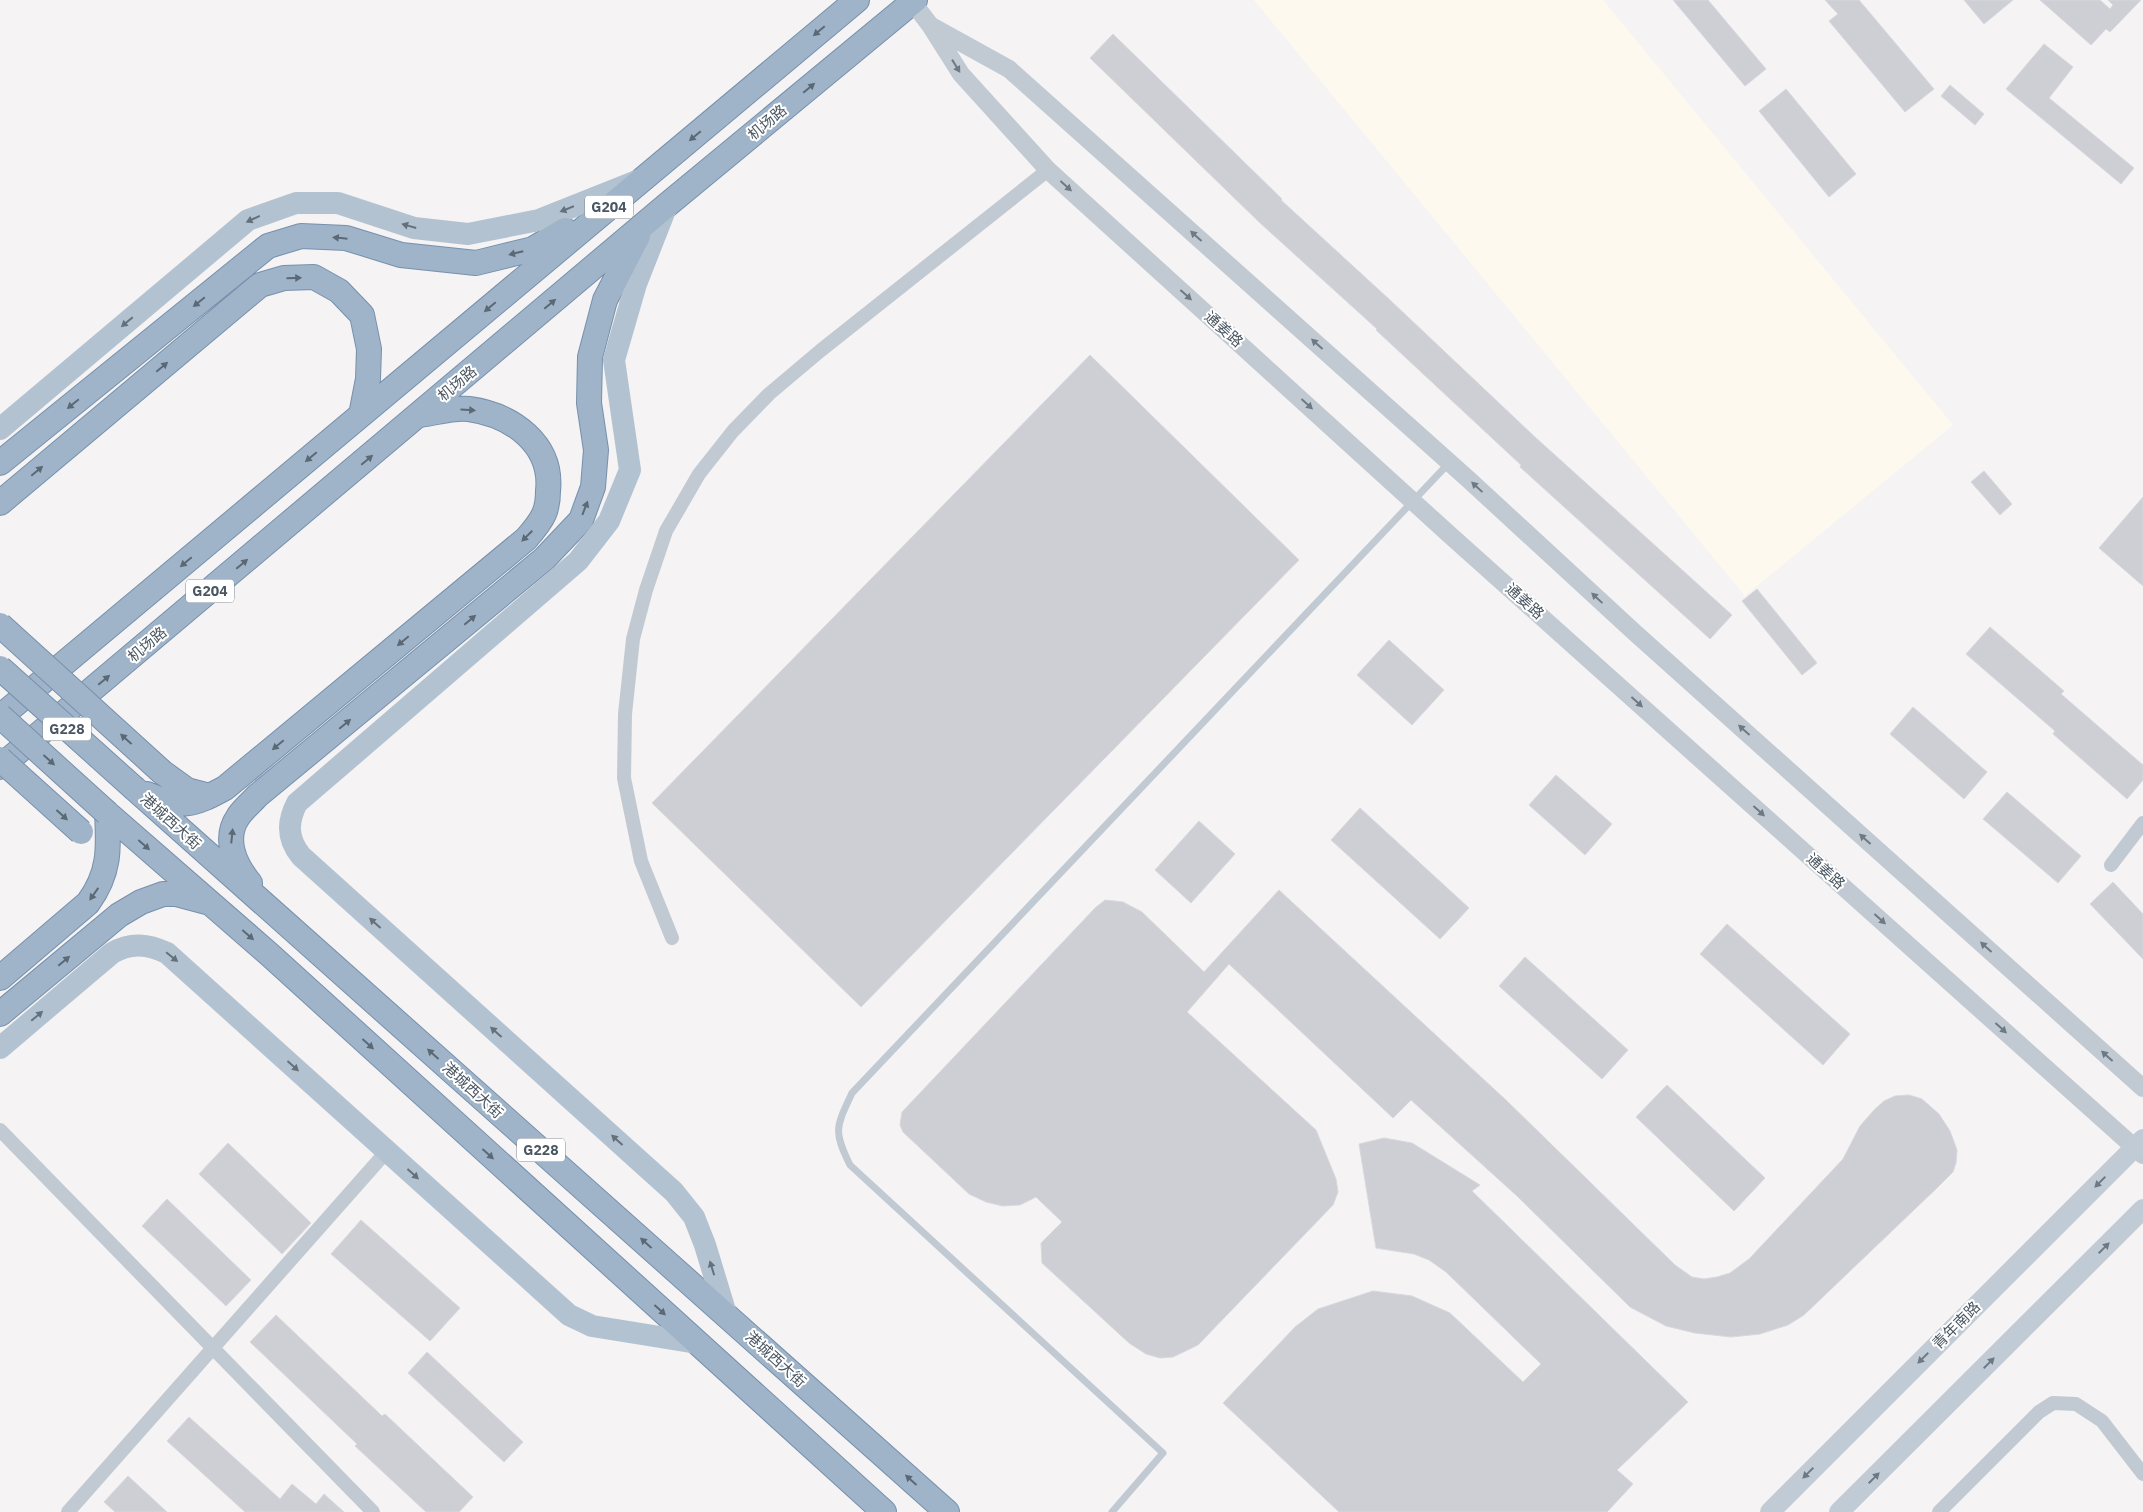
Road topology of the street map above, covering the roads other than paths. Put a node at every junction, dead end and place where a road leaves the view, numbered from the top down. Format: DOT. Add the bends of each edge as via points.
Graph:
graph roads {
  1 [pos="856,0"];
  2 [pos="913,1"];
  3 [pos="930,25"];
  4 [pos="1048,170"];
  5 [pos="645,177"];
  6 [pos="620,198"];
  7 [pos="667,205"];
  8 [pos="645,224"];
  9 [pos="361,415"];
  10 [pos="420,415"];
  11 [pos="0,429"];
  12 [pos="1450,462"];
  13 [pos="0,463"];
  14 [pos="1414,501"];
  15 [pos="0,503"];
  16 [pos="0,625"];
  17 [pos="0,668"];
  18 [pos="0,716"];
  19 [pos="0,759"];
  20 [pos="0,767"];
  21 [pos="134,790"];
  22 [pos="210,796"];
  23 [pos="107,813"];
  24 [pos="2143,823"];
  25 [pos="2111,865"];
  26 [pos="107,866"];
  27 [pos="211,903"];
  28 [pos="295,932"];
  29 [pos="672,938"];
  30 [pos="0,978"];
  31 [pos="0,1014"];
  32 [pos="0,1048"];
  33 [pos="2143,1088"];
  34 [pos="0,1130"];
  35 [pos="2140,1147"];
  36 [pos="387,1151"];
  37 [pos="2143,1210"];
  38 [pos="726,1314"];
  39 [pos="697,1343"];
  40 [pos="212,1349"];
  41 [pos="2143,1474"];
  42 [pos="1946,1510"];
  43 [pos="68,1512"];
  44 [pos="373,1512"];
  45 [pos="884,1512"];
  46 [pos="947,1512"];
  47 [pos="1112,1512"];
  48 [pos="1770,1512"];
  49 [pos="1839,1512"];
  1 -- 5 [label="highway, G204, one-way"];
  2 -- 3 [label="street, 通姜路"];
  7 -- 2 [label="highway, 机场路 / G204, one-way"];
  3 -- 4 [label="street, 通姜路, one-way" via="961,74"];
  12 -- 3 [label="street, 通姜路, one-way" via="1009,69"];
  4 -- 14 [label="street, 通姜路, one-way"];
  4 -- 29 [label="street" via="769,394 733,430 699,474 666,531 633,639 624,714 624,778 641,861"];
  5 -- 6 [label="highway, G204"];
  5 -- 11 [label="main road, one-way" via="539,220 468,234 414,228 338,203 296,203 248,220"];
  6 -- 9 [label="highway, G204, one-way"];
  6 -- 13 [label="highway, one-way" via="532,249 476,263 402,255 346,238 301,236 268,246"];
  7 -- 8 [label="highway, 机场路 / G204"];
  38 -- 7 [label="main road, one-way" via="694,1217 674,1192 301,856 294,848 289,830 291,814 297,803 578,561 609,521 630,470 614,360 636,284"];
  10 -- 8 [label="highway, 机场路 / G204, one-way"];
  28 -- 8 [label="highway, one-way" via="241,872 234,858 232,830 238,817 257,796 544,559 580,520 593,487 596,450 588,403 590,357 605,300"];
  15 -- 9 [label="highway, one-way" via="260,285 284,278 314,277 339,291 362,315 369,349 368,379"];
  9 -- 18 [label="highway, G204, one-way"];
  20 -- 10 [label="highway, 机场路 / G204, one-way"];
  10 -- 22 [label="highway, one-way" via="468,408 495,415 521,428 536,443 544,462 549,481 545,513 526,538 242,775"];
  12 -- 14 [label="lane"];
  33 -- 12 [label="street, 通姜路, one-way" via="1632,631"];
  14 -- 35 [label="street, 通姜路, one-way"];
  14 -- 47 [label="lane" via="852,1093 839,1120 838,1142 850,1165 1163,1453"];
  22 -- 16 [label="highway, one-way, bridge" via="187,790 162,772"];
  17 -- 21 [label="highway, 港城西大街 / G228, bridge"];
  18 -- 23 [label="highway, G228, one-way, bridge"];
  19 -- 26 [label="highway, one-way, bridge" via="92,841"];
  21 -- 22 [label="highway" via="178,805"];
  21 -- 28 [label="highway, 港城西大街 / G228"];
  23 -- 26 [label="highway"];
  23 -- 27 [label="highway, G228, one-way"];
  24 -- 25 [label="street"];
  26 -- 30 [label="highway, one-way" via="99,888 88,903"];
  31 -- 27 [label="highway, one-way" via="119,915 141,902 163,894 176,894"];
  27 -- 39 [label="highway, G228, one-way"];
  38 -- 28 [label="highway, 港城西大街 / G228, one-way"];
  32 -- 36 [label="main road, one-way" via="112,953 136,944 150,946 167,953"];
  34 -- 40 [label="street"];
  35 -- 48 [label="main road, 青年南路, one-way"];
  36 -- 39 [label="main road, one-way" via="569,1315 592,1326"];
  36 -- 40 [label="street"];
  49 -- 37 [label="main road, one-way"];
  46 -- 38 [label="highway, 港城西大街 / G228, one-way"];
  39 -- 45 [label="highway, G228"];
  40 -- 43 [label="street"];
  40 -- 44 [label="street"];
  41 -- 42 [label="street" via="2102,1421 2076,1404 2053,1403 2040,1412"];
}
